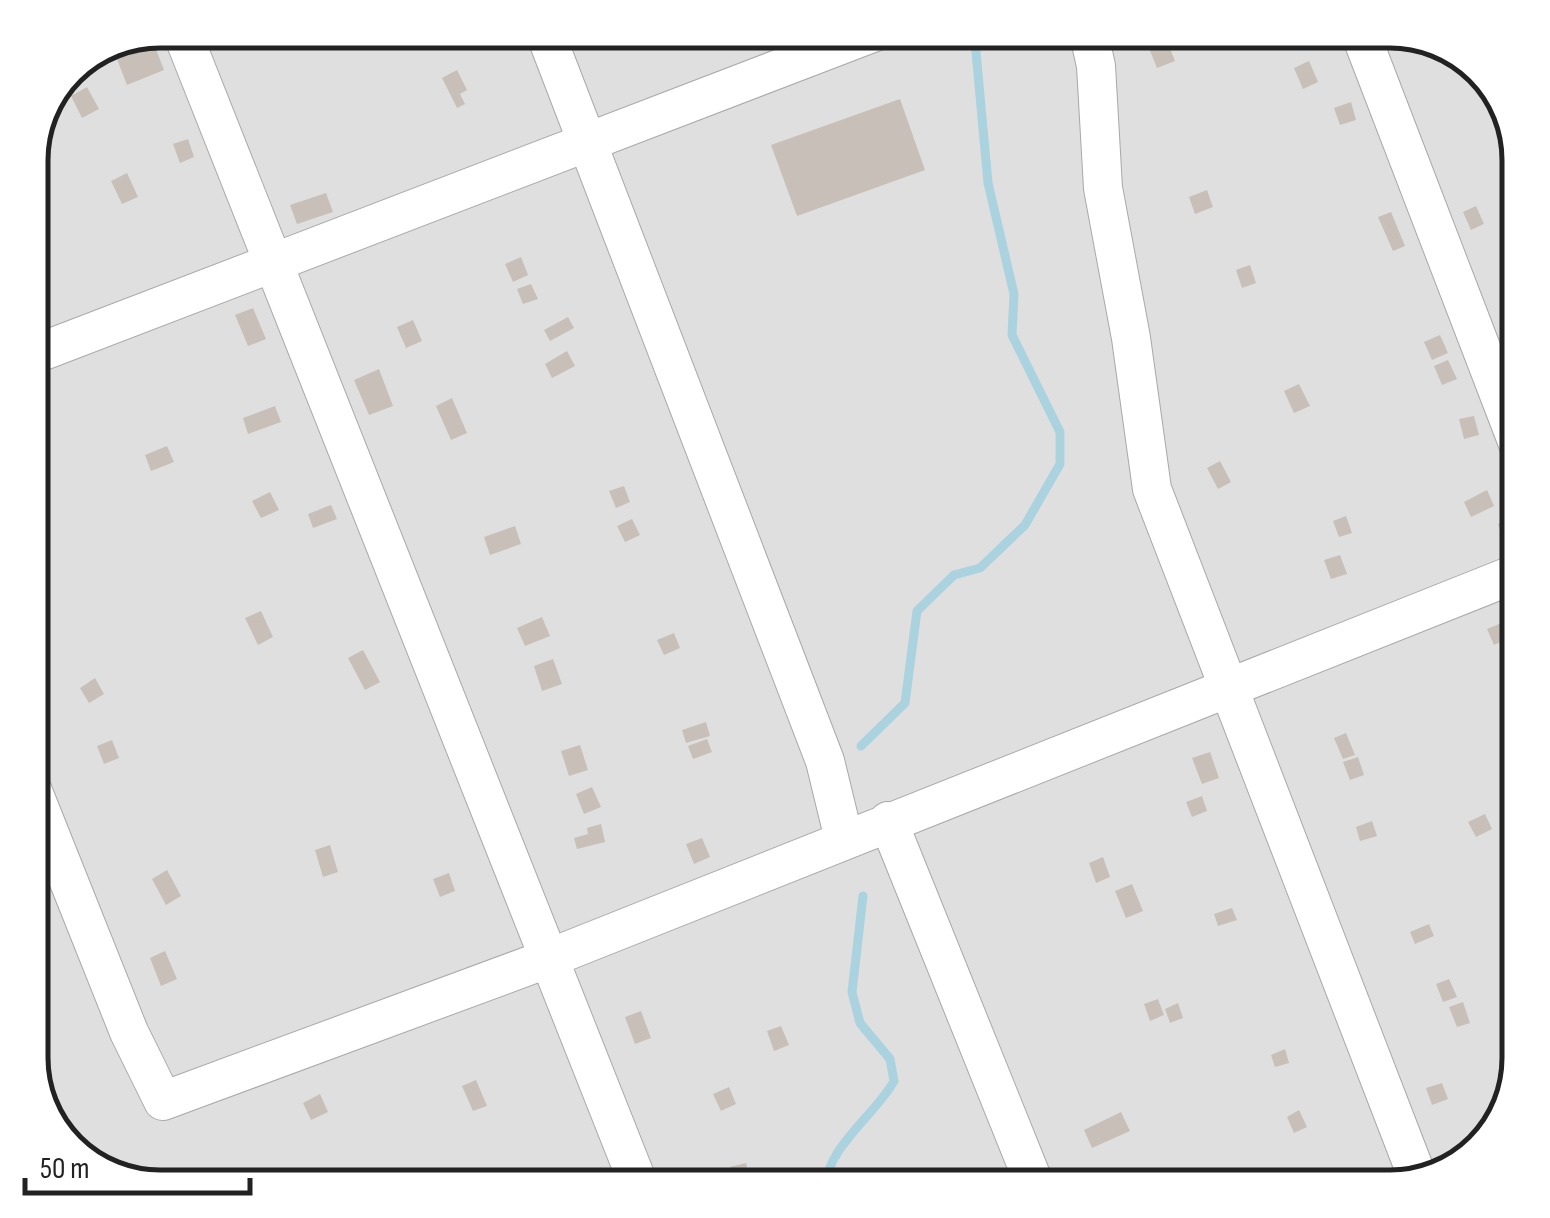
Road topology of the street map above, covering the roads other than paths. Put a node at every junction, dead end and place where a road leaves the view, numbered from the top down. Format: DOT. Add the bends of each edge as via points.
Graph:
graph roads {
  1 [pos="188,48"];
  2 [pos="551,48"];
  3 [pos="833,48"];
  4 [pos="1092,48"];
  5 [pos="1365,48"];
  6 [pos="588,141"];
  7 [pos="272,265"];
  8 [pos="48,349"];
  9 [pos="1502,402"];
  10 [pos="1502,579"];
  11 [pos="1229,690"];
  12 [pos="888,821"];
  13 [pos="48,829"];
  14 [pos="844,838"];
  15 [pos="546,959"];
  16 [pos="1414,1168"];
  17 [pos="633,1170"];
  18 [pos="1029,1170"];
  1 -- 7 [label="street"];
  2 -- 6 [label="street"];
  3 -- 6 [label="street"];
  4 -- 11 [label="street" via="1102,188 1152,489"];
  5 -- 9 [label="street"];
  6 -- 7 [label="street"];
  6 -- 14 [label="street" via="825,762"];
  7 -- 8 [label="street"];
  7 -- 15 [label="street"];
  10 -- 11 [label="street"];
  11 -- 12 [label="street"];
  11 -- 16 [label="street"];
  12 -- 14 [label="street"];
  12 -- 18 [label="street"];
  13 -- 15 [label="street" via="163,1100"];
  14 -- 15 [label="street"];
  15 -- 17 [label="street"];
}
